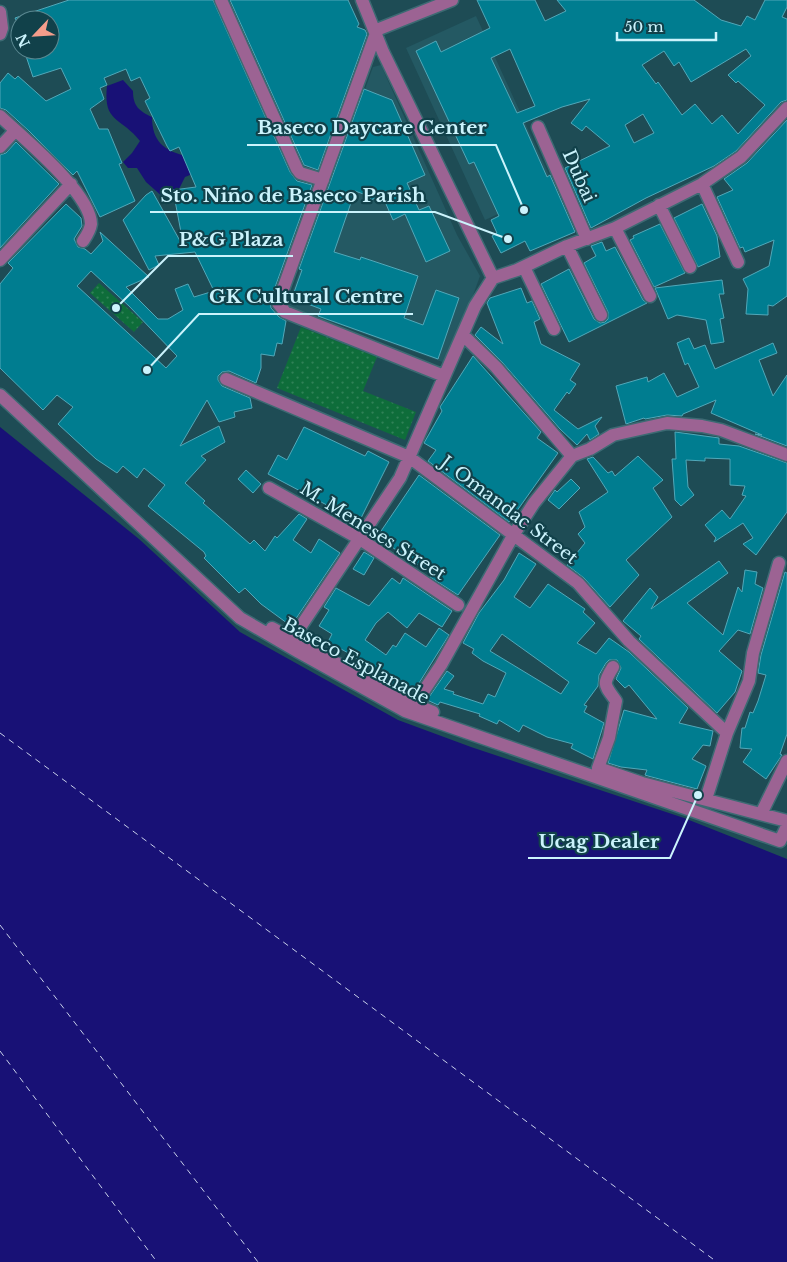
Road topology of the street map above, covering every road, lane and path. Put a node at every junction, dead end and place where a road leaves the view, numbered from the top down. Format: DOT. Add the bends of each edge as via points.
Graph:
graph roads {
  1 [pos="221,0"];
  2 [pos="362,0"];
  3 [pos="452,0"];
  4 [pos="0,12"];
  5 [pos="376,33"];
  6 [pos="0,34"];
  7 [pos="787,108"];
  8 [pos="0,116"];
  9 [pos="538,127"];
  10 [pos="15,131"];
  11 [pos="0,147"];
  12 [pos="323,180"];
  13 [pos="71,184"];
  14 [pos="702,184"];
  15 [pos="659,205"];
  16 [pos="616,228"];
  17 [pos="588,239"];
  18 [pos="83,241"];
  19 [pos="567,246"];
  20 [pos="0,260"];
  21 [pos="738,262"];
  22 [pos="524,267"];
  23 [pos="690,267"];
  24 [pos="493,278"];
  25 [pos="650,296"];
  26 [pos="601,315"];
  27 [pos="554,329"];
  28 [pos="463,335"];
  29 [pos="444,376"];
  30 [pos="226,379"];
  31 [pos="0,386"];
  32 [pos="0,395"];
  33 [pos="787,455"];
  34 [pos="572,456"];
  35 [pos="409,457"];
  36 [pos="269,488"];
  37 [pos="514,534"];
  38 [pos="360,539"];
  39 [pos="779,563"];
  40 [pos="458,605"];
  41 [pos="293,638"];
  42 [pos="612,667"];
  43 [pos="415,704"];
  44 [pos="727,733"];
  45 [pos="787,761"];
  46 [pos="598,768"];
  47 [pos="706,799"];
  48 [pos="761,814"];
  49 [pos="787,821"];
  50 [pos="787,826"];
  1 -- 12 [label="street" via="297,169 300,173"];
  2 -- 5 [label="street"];
  3 -- 5 [label="street"];
  4 -- 6 [label="street"];
  5 -- 12 [label="street"];
  5 -- 24 [label="street"];
  7 -- 14 [label="street" via="741,157"];
  8 -- 10 [label="street"];
  9 -- 17 [label="street, Dubai"];
  10 -- 11 [label="street"];
  10 -- 13 [label="street"];
  12 -- 29 [label="street" via="278,303 281,308"];
  13 -- 18 [label="street" via="91,222 90,231"];
  13 -- 20 [label="street"];
  14 -- 15 [label="street"];
  14 -- 21 [label="street"];
  15 -- 16 [label="street"];
  15 -- 23 [label="street"];
  16 -- 17 [label="street"];
  16 -- 25 [label="street"];
  17 -- 19 [label="street"];
  19 -- 22 [label="street"];
  19 -- 26 [label="street"];
  22 -- 24 [label="street"];
  22 -- 27 [label="street"];
  24 -- 28 [label="street" via="475,306"];
  28 -- 29 [label="street"];
  28 -- 34 [label="street" via="496,367"];
  29 -- 35 [label="street"];
  30 -- 35 [label="street, J. Omandac Street"];
  31 -- 41 [label="street" via="235,607"];
  32 -- 50 [label="street, Baseco Esplanade" via="240,618 405,711 780,842"];
  33 -- 34 [label="street" via="720,430 667,423 613,435"];
  34 -- 37 [label="street"];
  35 -- 37 [label="street, J. Omandac Street"];
  35 -- 38 [label="street" via="400,478"];
  36 -- 38 [label="street, M. Meneses Street"];
  37 -- 43 [label="street" via="441,666"];
  37 -- 44 [label="street, J. Omandac Street" via="578,583 629,641"];
  38 -- 40 [label="street, M. Meneses Street"];
  38 -- 41 [label="street"];
  39 -- 44 [label="street" via="753,654 749,681"];
  41 -- 43 [label="street"];
  42 -- 46 [label="street" via="604,686 616,701 609,738"];
  43 -- 46 [label="street" via="452,720"];
  44 -- 47 [label="street"];
  45 -- 48 [label="street"];
  46 -- 47 [label="street"];
  47 -- 48 [label="street"];
  48 -- 49 [label="street"];
}
